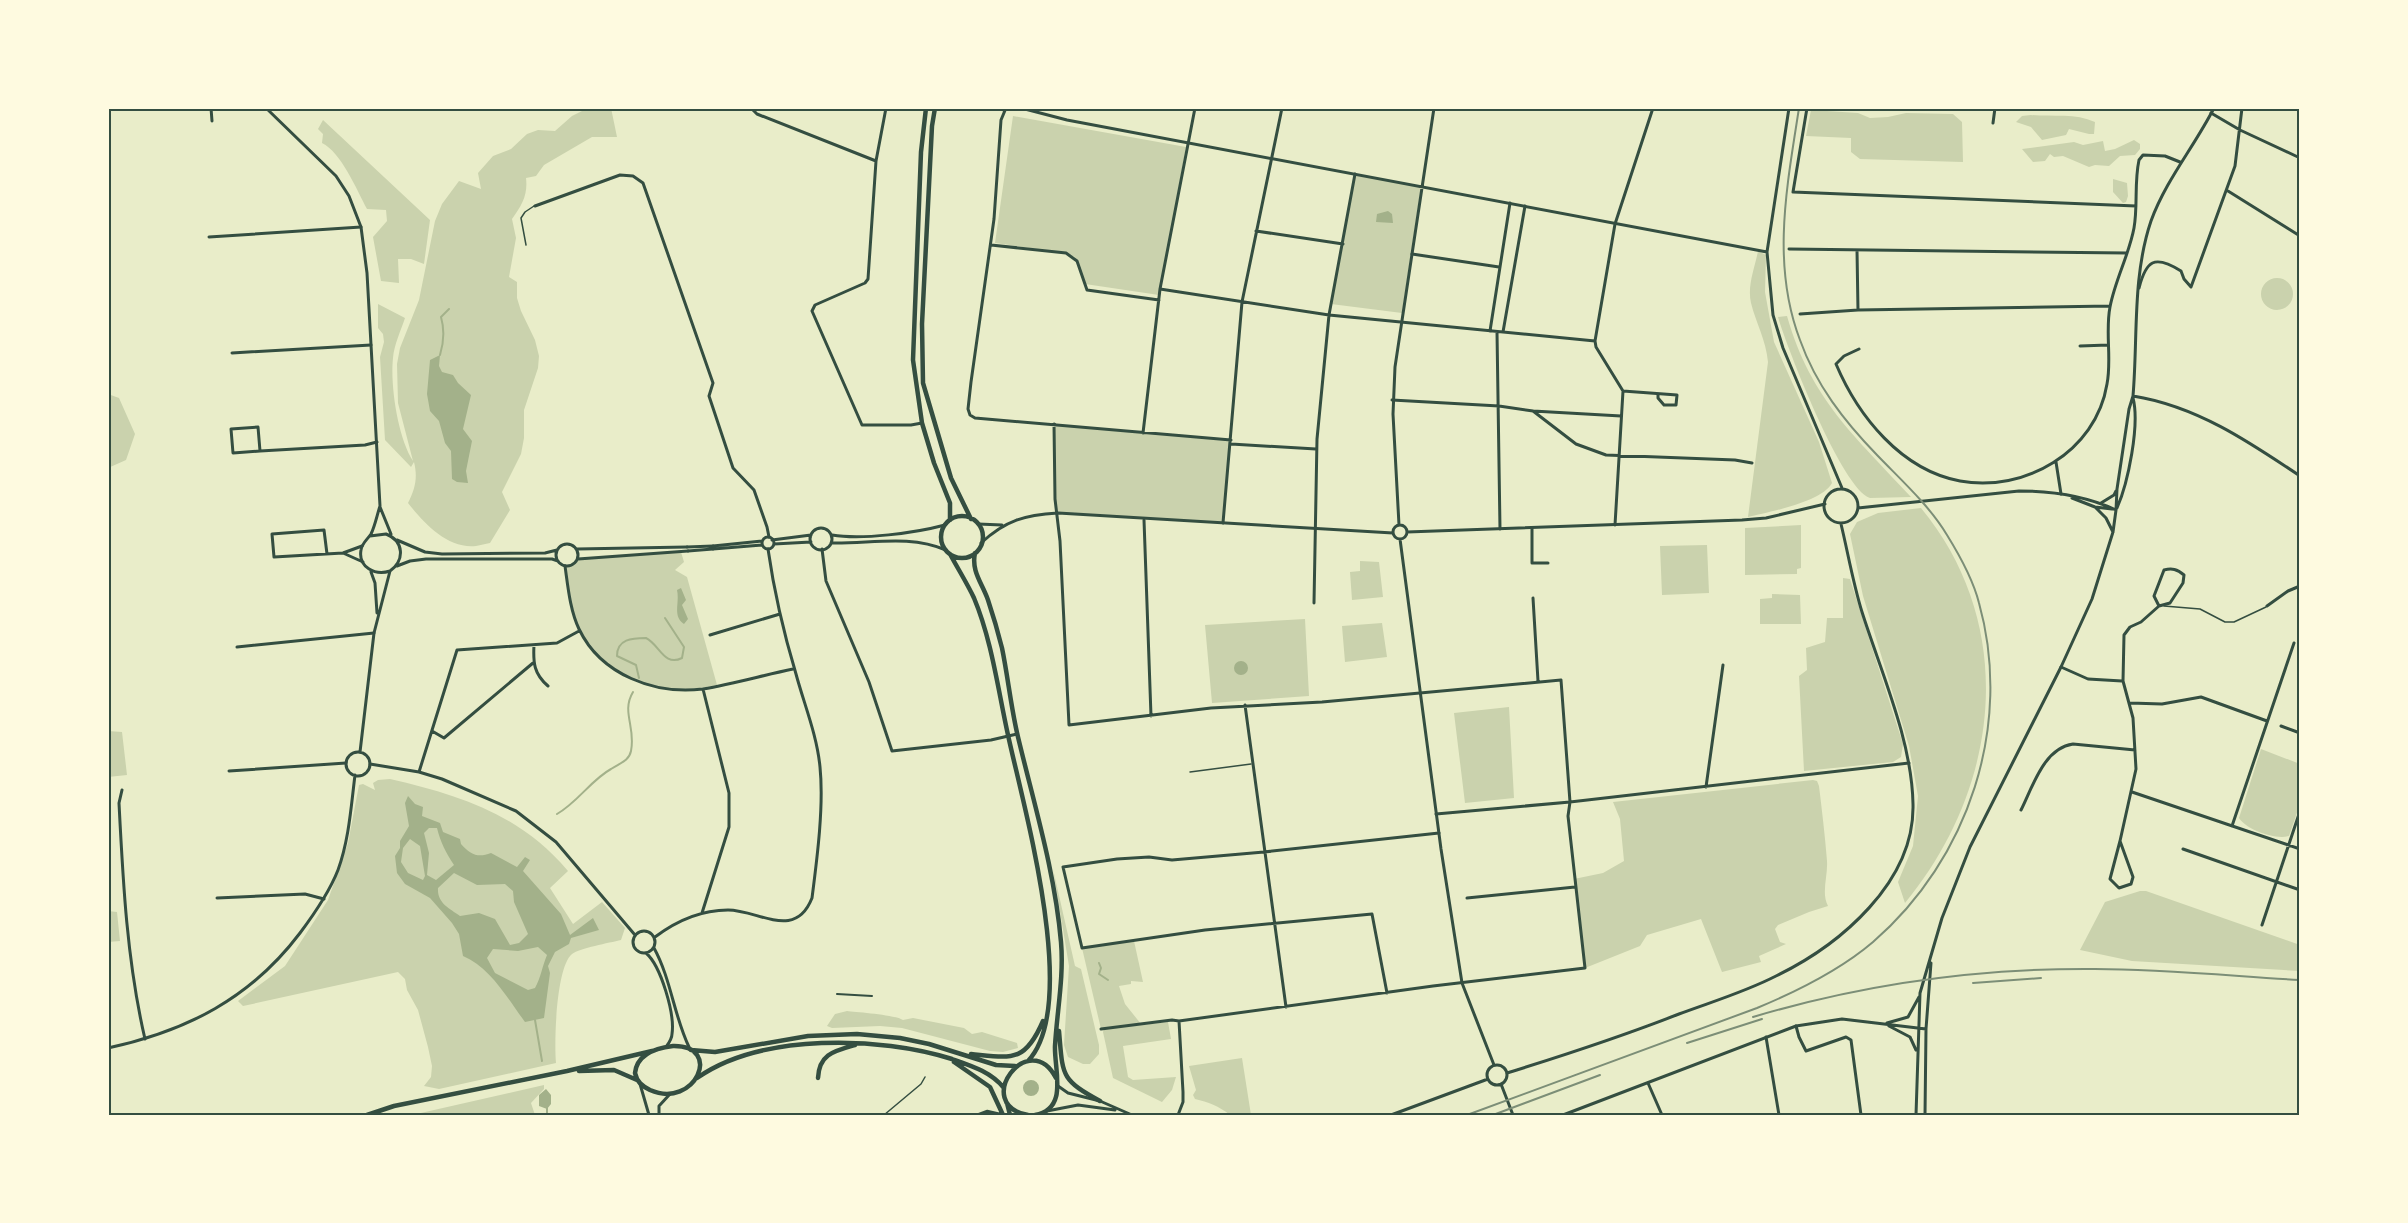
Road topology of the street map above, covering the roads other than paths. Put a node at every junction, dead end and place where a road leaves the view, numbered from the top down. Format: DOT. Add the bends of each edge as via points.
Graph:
graph roads {
  1 [pos="211,108"];
  2 [pos="266,108"];
  3 [pos="751,108"];
  4 [pos="886,108"];
  5 [pos="926,108"];
  6 [pos="935,108"];
  7 [pos="993,108"];
  8 [pos="1021,108"];
  9 [pos="1196,108"];
  10 [pos="1282,108"];
  11 [pos="1434,108"];
  12 [pos="1653,108"];
  13 [pos="1789,108"];
  14 [pos="1807,108"];
  15 [pos="1995,108"];
  16 [pos="2214,108"];
  17 [pos="2242,108"];
  18 [pos="1005,109"];
  19 [pos="2211,113"];
  20 [pos="212,122"];
  21 [pos="1993,123"];
  22 [pos="2240,130"];
  23 [pos="1188,143"];
  24 [pos="2300,158"];
  25 [pos="1270,159"];
  26 [pos="876,161"];
  27 [pos="2180,162"];
  28 [pos="1355,174"];
  29 [pos="1421,186"];
  30 [pos="2228,191"];
  31 [pos="1510,203"];
  32 [pos="535,206"];
  33 [pos="1525,206"];
  34 [pos="2136,206"];
  35 [pos="1615,224"];
  36 [pos="361,227"];
  37 [pos="1256,231"];
  38 [pos="2300,236"];
  39 [pos="209,237"];
  40 [pos="1343,244"];
  41 [pos="526,245"];
  42 [pos="991,245"];
  43 [pos="1789,249"];
  44 [pos="1857,250"];
  45 [pos="1767,252"];
  46 [pos="2127,252"];
  47 [pos="1411,254"];
  48 [pos="1499,267"];
  49 [pos="1160,289"];
  50 [pos="2138,293"];
  51 [pos="1159,300"];
  52 [pos="1242,302"];
  53 [pos="2110,306"];
  54 [pos="1858,310"];
  55 [pos="1800,314"];
  56 [pos="1329,315"];
  57 [pos="1401,322"];
  58 [pos="1490,331"];
  59 [pos="1497,332"];
  60 [pos="1503,332"];
  61 [pos="1595,341"];
  62 [pos="370,345"];
  63 [pos="2108,345"];
  64 [pos="2080,346"];
  65 [pos="1859,350"];
  66 [pos="232,353"];
  67 [pos="1623,391"];
  68 [pos="1658,394"];
  69 [pos="2133,396"];
  70 [pos="1392,400"];
  71 [pos="1499,406"];
  72 [pos="1533,411"];
  73 [pos="1621,416"];
  74 [pos="922,423"];
  75 [pos="1054,424"];
  76 [pos="1143,433"];
  77 [pos="377,442"];
  78 [pos="1231,442"];
  79 [pos="1316,449"];
  80 [pos="260,451"];
  81 [pos="1619,456"];
  82 [pos="2056,462"];
  83 [pos="1752,463"];
  84 [pos="2300,476"];
  85 [pos="1842,488"];
  86 [pos="2117,489"];
  87 [pos="2061,494"];
  88 [pos="2101,503"];
  89 [pos="1825,504"];
  90 [pos="380,506"];
  91 [pos="2095,507"];
  92 [pos="1858,508"];
  93 [pos="2116,510"];
  94 [pos="1058,513"];
  95 [pos="971,519"];
  96 [pos="1144,519"];
  97 [pos="950,520"];
  98 [pos="1223,523"];
  99 [pos="978,524"];
  100 [pos="1841,524"];
  101 [pos="945,525"];
  102 [pos="1003,525"];
  103 [pos="1399,525"];
  104 [pos="1615,525"];
  105 [pos="1314,528"];
  106 [pos="1532,528"];
  107 [pos="1500,529"];
  108 [pos="1407,532"];
  109 [pos="2113,532"];
  110 [pos="1393,533"];
  111 [pos="812,535"];
  112 [pos="832,535"];
  113 [pos="370,536"];
  114 [pos="392,536"];
  115 [pos="770,538"];
  116 [pos="1400,539"];
  117 [pos="396,540"];
  118 [pos="811,542"];
  119 [pos="762,543"];
  120 [pos="831,543"];
  121 [pos="981,543"];
  122 [pos="774,544"];
  123 [pos="362,546"];
  124 [pos="577,549"];
  125 [pos="688,549"];
  126 [pos="768,549"];
  127 [pos="822,549"];
  128 [pos="557,550"];
  129 [pos="948,552"];
  130 [pos="343,553"];
  131 [pos="975,553"];
  132 [pos="327,554"];
  133 [pos="578,560"];
  134 [pos="558,561"];
  135 [pos="363,562"];
  136 [pos="1548,563"];
  137 [pos="565,566"];
  138 [pos="395,567"];
  139 [pos="368,569"];
  140 [pos="390,571"];
  141 [pos="2300,586"];
  142 [pos="1533,598"];
  143 [pos="1314,603"];
  144 [pos="2159,606"];
  145 [pos="2267,606"];
  146 [pos="781,613"];
  147 [pos="377,617"];
  148 [pos="579,630"];
  149 [pos="374,633"];
  150 [pos="710,635"];
  151 [pos="2294,642"];
  152 [pos="534,645"];
  153 [pos="237,647"];
  154 [pos="533,663"];
  155 [pos="1724,665"];
  156 [pos="2061,667"];
  157 [pos="794,669"];
  158 [pos="1538,681"];
  159 [pos="2123,681"];
  160 [pos="548,686"];
  161 [pos="703,689"];
  162 [pos="1421,694"];
  163 [pos="2129,704"];
  164 [pos="1245,705"];
  165 [pos="1151,716"];
  166 [pos="2268,722"];
  167 [pos="2281,726"];
  168 [pos="432,731"];
  169 [pos="2300,733"];
  170 [pos="1017,734"];
  171 [pos="1008,736"];
  172 [pos="2136,750"];
  173 [pos="360,752"];
  174 [pos="346,763"];
  175 [pos="1909,763"];
  176 [pos="370,764"];
  177 [pos="1253,764"];
  178 [pos="229,771"];
  179 [pos="419,772"];
  180 [pos="1190,772"];
  181 [pos="355,775"];
  182 [pos="1706,787"];
  183 [pos="123,790"];
  184 [pos="2132,792"];
  185 [pos="1570,802"];
  186 [pos="2021,810"];
  187 [pos="2300,811"];
  188 [pos="1436,814"];
  189 [pos="2232,826"];
  190 [pos="1439,833"];
  191 [pos="2120,841"];
  192 [pos="2289,845"];
  193 [pos="2183,849"];
  194 [pos="2300,849"];
  195 [pos="1264,852"];
  196 [pos="2276,882"];
  197 [pos="1575,887"];
  198 [pos="2300,890"];
  199 [pos="217,898"];
  200 [pos="1467,898"];
  201 [pos="324,899"];
  202 [pos="702,914"];
  203 [pos="1274,923"];
  204 [pos="2262,925"];
  205 [pos="635,935"];
  206 [pos="655,937"];
  207 [pos="654,948"];
  208 [pos="1933,952"];
  209 [pos="646,953"];
  210 [pos="1462,982"];
  211 [pos="1387,993"];
  212 [pos="1920,993"];
  213 [pos="837,994"];
  214 [pos="872,996"];
  215 [pos="1286,1007"];
  216 [pos="1046,1016"];
  217 [pos="1179,1021"];
  218 [pos="1058,1023"];
  219 [pos="1883,1023"];
  220 [pos="1796,1026"];
  221 [pos="1918,1028"];
  222 [pos="1101,1029"];
  223 [pos="1926,1029"];
  224 [pos="1766,1037"];
  225 [pos="145,1039"];
  226 [pos="864,1043"];
  227 [pos="666,1047"];
  228 [pos="108,1048"];
  229 [pos="690,1050"];
  230 [pos="652,1051"];
  231 [pos="966,1054"];
  232 [pos="1917,1054"];
  233 [pos="946,1057"];
  234 [pos="1028,1061"];
  235 [pos="1494,1065"];
  236 [pos="1015,1066"];
  237 [pos="567,1071"];
  238 [pos="1507,1073"];
  239 [pos="925,1077"];
  240 [pos="697,1078"];
  241 [pos="818,1078"];
  242 [pos="1488,1079"];
  243 [pos="638,1081"];
  244 [pos="1058,1083"];
  245 [pos="1648,1083"];
  246 [pos="1502,1086"];
  247 [pos="1004,1088"];
  248 [pos="670,1094"];
  249 [pos="1007,1100"];
  250 [pos="1100,1101"];
  251 [pos="1046,1111"];
  252 [pos="1120,1111"];
  253 [pos="372,1114"];
  254 [pos="649,1115"];
  255 [pos="658,1115"];
  256 [pos="885,1115"];
  257 [pos="979,1115"];
  258 [pos="1001,1115"];
  259 [pos="1010,1115"];
  260 [pos="1028,1115"];
  261 [pos="1038,1115"];
  262 [pos="1132,1115"];
  263 [pos="1178,1115"];
  264 [pos="1391,1115"];
  265 [pos="1513,1115"];
  266 [pos="1563,1115"];
  267 [pos="1662,1115"];
  268 [pos="1779,1115"];
  269 [pos="1861,1115"];
  270 [pos="1916,1115"];
  271 [pos="1925,1115"];
  1 -- 20 [label="street"];
  2 -- 36 [label="street" via="336,176"];
  3 -- 26 [label="street" via="757,114"];
  4 -- 26 [label="street"];
  5 -- 74 [label="highway" via="913,360"];
  6 -- 95 [label="highway" via="924,266 923,383 951,478"];
  7 -- 18 [label="street"];
  8 -- 23 [label="street"];
  9 -- 23 [label="street"];
  10 -- 25 [label="street"];
  11 -- 29 [label="street"];
  12 -- 35 [label="street"];
  13 -- 45 [label="street"];
  14 -- 34 [label="street" via="1794,192"];
  15 -- 21 [label="street"];
  16 -- 19 [label="street"];
  17 -- 22 [label="street"];
  18 -- 42 [label="street"];
  19 -- 22 [label="street"];
  19 -- 27 [label="street"];
  22 -- 24 [label="street"];
  22 -- 30 [label="street"];
  23 -- 25 [label="street"];
  23 -- 49 [label="street"];
  25 -- 28 [label="street"];
  25 -- 37 [label="street"];
  26 -- 74 [label="street" via="868,279 815,304 812,311 862,425"];
  27 -- 34 [label="street" via="2154,154 2141,158"];
  27 -- 50 [label="street" via="2151,222"];
  28 -- 29 [label="street"];
  28 -- 40 [label="street"];
  29 -- 31 [label="street"];
  29 -- 47 [label="street"];
  30 -- 38 [label="street"];
  30 -- 50 [label="street" via="2191,287 2181,270 2160,261 2145,269"];
  31 -- 33 [label="street"];
  31 -- 48 [label="street"];
  32 -- 41 [label="lane" via="521,219"];
  32 -- 115 [label="street" via="620,175 633,176 644,183 713,382 710,396 734,468 754,490"];
  33 -- 35 [label="street"];
  33 -- 60 [label="street"];
  34 -- 46 [label="street"];
  35 -- 45 [label="street"];
  35 -- 61 [label="street"];
  36 -- 39 [label="street"];
  36 -- 62 [label="street" via="368,273"];
  37 -- 40 [label="street"];
  37 -- 52 [label="street"];
  40 -- 56 [label="street"];
  42 -- 51 [label="street" via="1066,253 1077,261 1087,290"];
  42 -- 75 [label="street" via="970,415"];
  43 -- 44 [label="street"];
  44 -- 46 [label="street"];
  44 -- 54 [label="street"];
  45 -- 85 [label="street" via="1773,315"];
  46 -- 53 [label="street"];
  47 -- 48 [label="street"];
  47 -- 57 [label="street"];
  48 -- 58 [label="street"];
  49 -- 51 [label="street"];
  49 -- 52 [label="street"];
  50 -- 69 [label="street"];
  51 -- 76 [label="street"];
  52 -- 56 [label="street"];
  52 -- 78 [label="street"];
  53 -- 54 [label="street"];
  53 -- 63 [label="street"];
  54 -- 55 [label="street"];
  56 -- 57 [label="street"];
  56 -- 79 [label="street"];
  57 -- 58 [label="street"];
  57 -- 70 [label="street"];
  58 -- 59 [label="street"];
  59 -- 60 [label="street"];
  59 -- 71 [label="street"];
  60 -- 61 [label="street"];
  61 -- 67 [label="street"];
  62 -- 66 [label="street"];
  62 -- 77 [label="street"];
  63 -- 64 [label="street"];
  63 -- 82 [label="street" via="2108,383 2103,401 2085,433"];
  65 -- 82 [label="street" via="1836,364 1846,387 1876,429 1918,466 1945,478 1992,483 2029,475"];
  67 -- 68 [label="street"];
  67 -- 73 [label="street"];
  68 -- 68 [label="street" via="1677,394 1676,405 1664,405"];
  69 -- 84 [label="street" via="2185,410 2235,433"];
  69 -- 86 [label="street"];
  69 -- 93 [label="street" via="2135,422 2124,492"];
  70 -- 71 [label="street"];
  70 -- 103 [label="street"];
  71 -- 72 [label="street"];
  71 -- 107 [label="street"];
  72 -- 73 [label="street"];
  72 -- 81 [label="street" via="1576,444"];
  73 -- 81 [label="street"];
  74 -- 97 [label="highway" via="950,503"];
  75 -- 76 [label="street"];
  75 -- 94 [label="street"];
  76 -- 78 [label="street"];
  77 -- 80 [label="street"];
  77 -- 90 [label="street"];
  78 -- 79 [label="street"];
  78 -- 98 [label="street"];
  79 -- 105 [label="street"];
  80 -- 80 [label="street" via="233,453 231,429 258,427"];
  81 -- 83 [label="street"];
  81 -- 104 [label="street"];
  82 -- 87 [label="street"];
  85 -- 89 [label="street" via="1829,493"];
  85 -- 92 [label="street" via="1856,496"];
  86 -- 88 [label="street"];
  86 -- 93 [label="street"];
  87 -- 88 [label="street"];
  87 -- 91 [label="street"];
  87 -- 92 [label="street" via="2019,491"];
  88 -- 93 [label="street"];
  89 -- 100 [label="street" via="1825,512 1832,521"];
  89 -- 104 [label="street" via="1766,518"];
  90 -- 113 [label="street"];
  90 -- 114 [label="street"];
  91 -- 93 [label="street"];
  91 -- 109 [label="street"];
  92 -- 100 [label="street" via="1856,515"];
  93 -- 109 [label="street"];
  94 -- 96 [label="street"];
  94 -- 102 [label="street" via="1033,514"];
  94 -- 165 [label="street" via="1069,725"];
  95 -- 97 [label="highway" via="960,516"];
  95 -- 99 [label="highway"];
  96 -- 98 [label="street"];
  96 -- 165 [label="street"];
  97 -- 101 [label="highway"];
  98 -- 105 [label="street"];
  99 -- 102 [label="street"];
  99 -- 121 [label="highway"];
  100 -- 175 [label="street" via="1861,609"];
  101 -- 112 [label="street" via="846,538"];
  101 -- 129 [label="highway" via="941,538"];
  102 -- 121 [label="street"];
  103 -- 108 [label="street"];
  103 -- 110 [label="street"];
  104 -- 106 [label="street"];
  105 -- 110 [label="street"];
  105 -- 143 [label="street"];
  106 -- 107 [label="street"];
  106 -- 136 [label="street" via="1532,563"];
  107 -- 108 [label="street"];
  108 -- 116 [label="street"];
  109 -- 156 [label="street" via="2092,599"];
  110 -- 116 [label="street"];
  111 -- 112 [label="street" via="822,528"];
  111 -- 115 [label="street"];
  111 -- 118 [label="street"];
  112 -- 120 [label="street"];
  113 -- 114 [label="street"];
  113 -- 123 [label="street"];
  114 -- 117 [label="street"];
  115 -- 119 [label="street"];
  115 -- 122 [label="street"];
  116 -- 162 [label="street"];
  117 -- 128 [label="street" via="425,552 442,554"];
  117 -- 138 [label="street" via="401,551"];
  118 -- 122 [label="street"];
  118 -- 127 [label="street"];
  119 -- 125 [label="street"];
  119 -- 126 [label="street"];
  120 -- 127 [label="street"];
  120 -- 129 [label="street" via="913,541 933,544"];
  121 -- 131 [label="highway"];
  122 -- 126 [label="street"];
  123 -- 130 [label="street"];
  123 -- 135 [label="street"];
  124 -- 125 [label="street"];
  124 -- 128 [label="street" via="567,544"];
  124 -- 133 [label="street"];
  125 -- 133 [label="street"];
  126 -- 146 [label="street"];
  127 -- 171 [label="street" via="826,581 869,682 892,751"];
  128 -- 134 [label="street"];
  129 -- 131 [label="highway" via="960,558"];
  129 -- 171 [label="highway" via="977,610 990,650"];
  130 -- 132 [label="street"];
  130 -- 135 [label="street"];
  131 -- 170 [label="highway" via="975,573 1001,646"];
  132 -- 132 [label="street" via="274,557 272,534 324,530"];
  133 -- 137 [label="street"];
  134 -- 137 [label="street"];
  134 -- 138 [label="street" via="426,559"];
  135 -- 139 [label="street"];
  137 -- 148 [label="street" via="572,613"];
  138 -- 140 [label="street"];
  139 -- 140 [label="street"];
  139 -- 147 [label="street" via="375,583"];
  140 -- 147 [label="street"];
  141 -- 145 [label="street"];
  142 -- 158 [label="street"];
  144 -- 144 [label="street" via="2154,596 2160,575 2170,568 2179,570 2184,574 2183,583 2170,603"];
  144 -- 145 [label="lane" via="2200,609 2225,622"];
  144 -- 159 [label="street" via="2124,635"];
  146 -- 150 [label="street"];
  146 -- 157 [label="street"];
  147 -- 149 [label="street"];
  148 -- 152 [label="street" via="557,643"];
  148 -- 161 [label="street" via="596,653 629,678 649,687"];
  149 -- 153 [label="street"];
  149 -- 173 [label="street"];
  151 -- 166 [label="street"];
  152 -- 154 [label="street"];
  152 -- 168 [label="street" via="458,650"];
  154 -- 160 [label="street" via="539,678"];
  154 -- 168 [label="street" via="444,738"];
  155 -- 182 [label="street"];
  156 -- 159 [label="street" via="2088,679"];
  156 -- 208 [label="street" via="1959,871"];
  157 -- 161 [label="street"];
  157 -- 202 [label="street" via="820,766 821,795 808,909 800,918 772,922 728,910"];
  158 -- 162 [label="street"];
  158 -- 185 [label="street" via="1561,680"];
  159 -- 163 [label="street"];
  161 -- 202 [label="street" via="727,783 729,816 726,839"];
  162 -- 164 [label="street"];
  162 -- 188 [label="street"];
  163 -- 166 [label="street" via="2162,704 2201,697"];
  163 -- 172 [label="street"];
  164 -- 165 [label="street"];
  164 -- 177 [label="street"];
  166 -- 189 [label="street"];
  167 -- 169 [label="street"];
  168 -- 179 [label="street"];
  170 -- 171 [label="street"];
  170 -- 218 [label="highway" via="1058,913 1062,957"];
  171 -- 216 [label="highway" via="1048,932"];
  172 -- 184 [label="street"];
  172 -- 186 [label="street" via="2064,746 2051,754"];
  173 -- 174 [label="street" via="352,753"];
  173 -- 176 [label="street"];
  174 -- 178 [label="street"];
  174 -- 181 [label="street"];
  175 -- 182 [label="street"];
  175 -- 238 [label="street" via="1914,806 1904,855 1881,895 1841,934 1761,984"];
  176 -- 179 [label="street"];
  176 -- 181 [label="street" via="365,773"];
  177 -- 180 [label="lane"];
  177 -- 195 [label="street"];
  179 -- 205 [label="street" via="516,811 540,829 556,842"];
  181 -- 201 [label="street" via="347,840"];
  182 -- 185 [label="street"];
  183 -- 225 [label="street" via="119,803 126,903"];
  184 -- 189 [label="street"];
  184 -- 191 [label="street"];
  185 -- 188 [label="street"];
  185 -- 197 [label="street"];
  187 -- 192 [label="street"];
  188 -- 190 [label="street"];
  189 -- 192 [label="street"];
  190 -- 195 [label="street"];
  190 -- 210 [label="street"];
  191 -- 191 [label="street" via="2110,879 2119,888 2131,884 2133,877"];
  192 -- 194 [label="street"];
  192 -- 196 [label="street"];
  193 -- 196 [label="street"];
  195 -- 203 [label="street"];
  195 -- 203 [label="street" via="1172,860 1117,859 1063,867 1082,948"];
  196 -- 198 [label="street"];
  196 -- 204 [label="street"];
  197 -- 200 [label="street"];
  197 -- 210 [label="street" via="1585,968"];
  199 -- 201 [label="street" via="305,894"];
  201 -- 225 [label="street" via="277,961 230,1001 191,1022"];
  202 -- 206 [label="street"];
  203 -- 211 [label="street" via="1372,914"];
  203 -- 215 [label="street"];
  205 -- 206 [label="street" via="646,931"];
  205 -- 209 [label="street" via="634,947"];
  206 -- 207 [label="street"];
  207 -- 209 [label="street"];
  207 -- 229 [label="street"];
  208 -- 212 [label="street"];
  208 -- 223 [label="street"];
  209 -- 227 [label="street" via="658,970 668,1007 672,1033"];
  210 -- 211 [label="street"];
  210 -- 235 [label="street"];
  211 -- 215 [label="street"];
  212 -- 219 [label="street" via="1908,1017"];
  212 -- 221 [label="street"];
  213 -- 214 [label="street"];
  215 -- 217 [label="street"];
  216 -- 231 [label="highway" via="1035,1041 1024,1052 1006,1057"];
  216 -- 234 [label="highway" via="1040,1044"];
  217 -- 222 [label="street"];
  217 -- 263 [label="street" via="1184,1092"];
  218 -- 244 [label="highway"];
  218 -- 250 [label="highway" via="1067,1079"];
  219 -- 220 [label="street" via="1842,1019"];
  219 -- 221 [label="street"];
  219 -- 232 [label="street" via="1910,1037"];
  220 -- 224 [label="street"];
  220 -- 269 [label="street" via="1806,1051 1846,1037 1851,1040"];
  221 -- 223 [label="street"];
  221 -- 232 [label="street"];
  223 -- 271 [label="street"];
  224 -- 245 [label="street"];
  224 -- 268 [label="street"];
  225 -- 228 [label="street"];
  226 -- 233 [label="highway"];
  226 -- 240 [label="highway" via="811,1044 773,1050 728,1061"];
  226 -- 241 [label="highway" via="827,1056 818,1067"];
  227 -- 229 [label="highway"];
  227 -- 230 [label="highway"];
  229 -- 231 [label="highway" via="725,1051 783,1039 839,1034 900,1038"];
  229 -- 240 [label="highway" via="700,1063"];
  230 -- 237 [label="highway"];
  230 -- 243 [label="highway" via="637,1064"];
  231 -- 236 [label="highway" via="996,1065"];
  232 -- 270 [label="street"];
  233 -- 247 [label="highway" via="986,1072"];
  233 -- 258 [label="highway" via="990,1087"];
  234 -- 236 [label="highway"];
  234 -- 244 [label="highway" via="1046,1066"];
  235 -- 238 [label="street" via="1501,1065"];
  235 -- 242 [label="street" via="1489,1069"];
  236 -- 247 [label="highway"];
  237 -- 243 [label="highway" via="614,1070"];
  237 -- 253 [label="highway" via="394,1106"];
  238 -- 246 [label="street"];
  239 -- 256 [label="lane"];
  240 -- 248 [label="highway" via="687,1088"];
  242 -- 246 [label="street"];
  242 -- 264 [label="street"];
  243 -- 248 [label="highway" via="654,1092"];
  243 -- 254 [label="street"];
  244 -- 250 [label="street" via="1072,1095"];
  244 -- 251 [label="highway" via="1055,1101"];
  245 -- 266 [label="street"];
  245 -- 267 [label="street"];
  246 -- 265 [label="street"];
  247 -- 249 [label="highway"];
  248 -- 255 [label="street"];
  249 -- 259 [label="highway"];
  249 -- 260 [label="highway" via="1017,1112"];
  250 -- 252 [label="street"];
  251 -- 252 [label="street" via="1078,1105"];
  251 -- 261 [label="highway"];
  252 -- 262 [label="street"];
  257 -- 258 [label="highway"];
}
